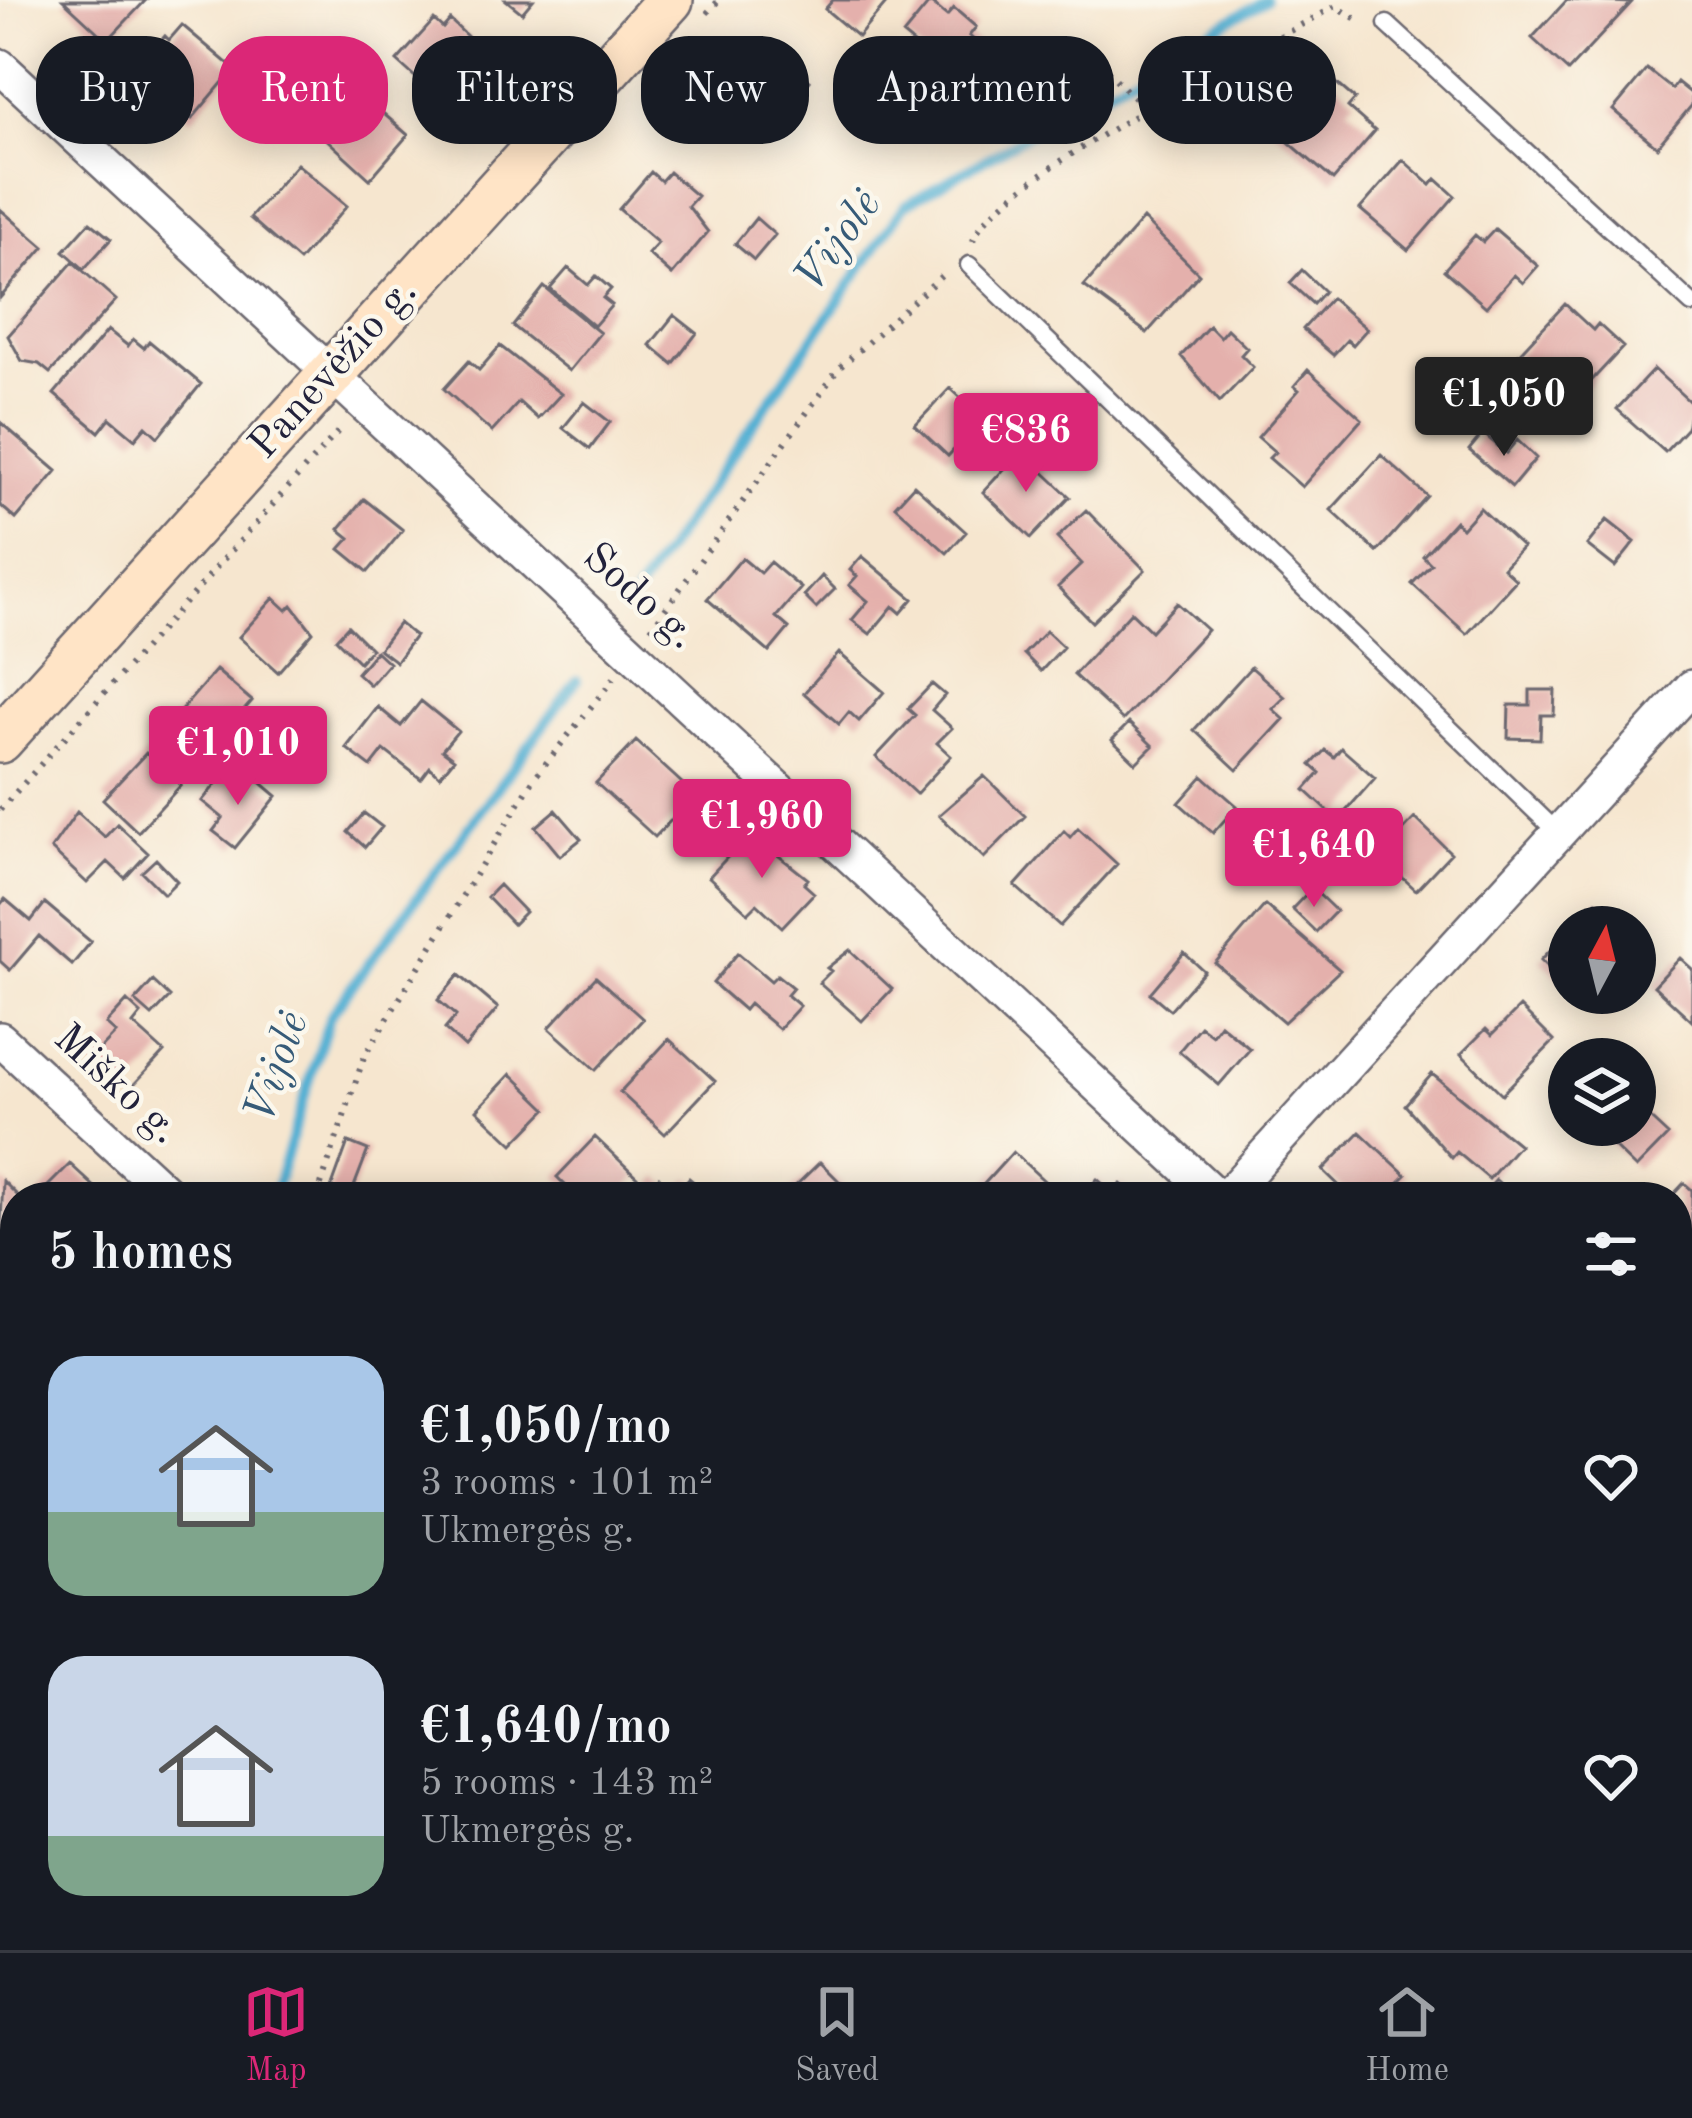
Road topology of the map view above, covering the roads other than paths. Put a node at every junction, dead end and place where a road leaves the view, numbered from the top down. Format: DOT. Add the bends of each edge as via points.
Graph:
graph roads {
  1 [pos="664,2"];
  2 [pos="1387,24"];
  3 [pos="0,66"];
  4 [pos="970,258"];
  5 [pos="1692,304"];
  6 [pos="329,375"];
  7 [pos="1692,687"];
  8 [pos="0,740"];
  9 [pos="1557,832"];
  10 [pos="0,1039"];
  11 [pos="155,1182"];
  12 [pos="1205,1182"];
  13 [pos="1235,1182"];
  1 -- 6 [label="street, Panevėžio g."];
  2 -- 5 [label="lane"];
  3 -- 6 [label="street, Sodo g."];
  4 -- 9 [label="lane"];
  6 -- 8 [label="street, Panevėžio g."];
  6 -- 12 [label="street, Sodo g."];
  7 -- 9 [label="street"];
  9 -- 13 [label="street"];
  10 -- 11 [label="street, Miško g."];
}
